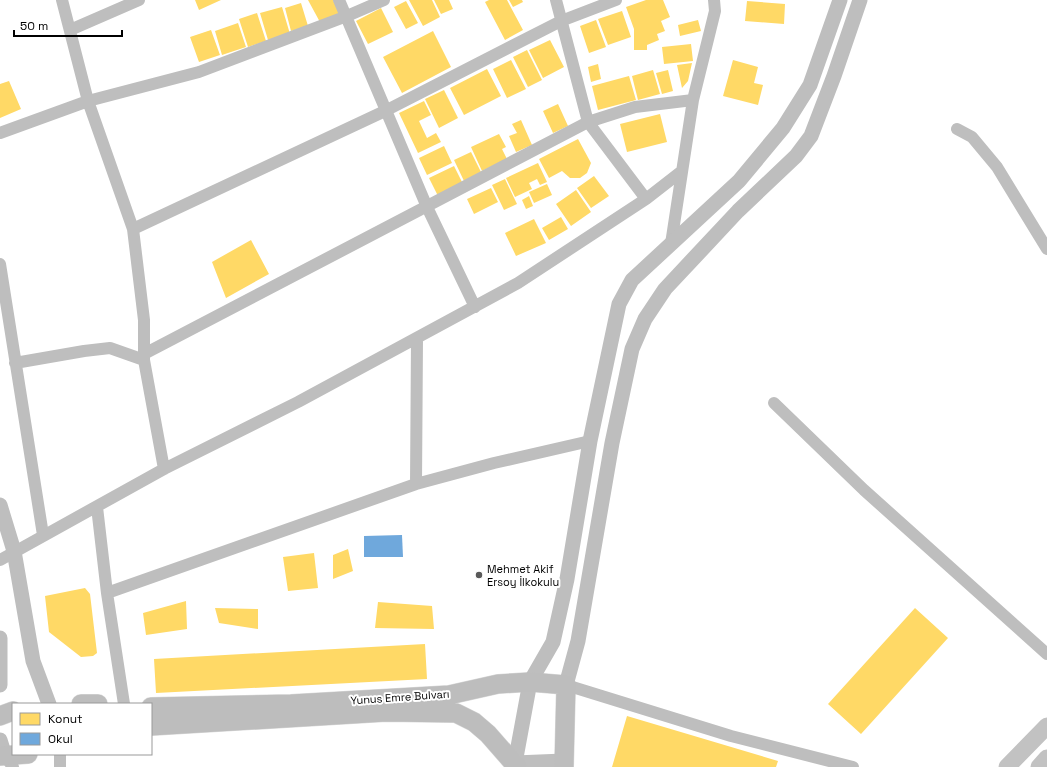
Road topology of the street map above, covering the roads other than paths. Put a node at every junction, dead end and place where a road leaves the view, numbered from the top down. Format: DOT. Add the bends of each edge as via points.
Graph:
graph roads {
  1 [pos="62,0"];
  2 [pos="139,0"];
  3 [pos="339,0"];
  4 [pos="384,0"];
  5 [pos="556,0"];
  6 [pos="616,0"];
  7 [pos="714,0"];
  8 [pos="840,0"];
  9 [pos="860,0"];
  10 [pos="347,16"];
  11 [pos="561,21"];
  12 [pos="70,30"];
  13 [pos="693,100"];
  14 [pos="88,101"];
  15 [pos="386,111"];
  16 [pos="588,122"];
  17 [pos="957,129"];
  18 [pos="0,133"];
  19 [pos="682,171"];
  20 [pos="646,199"];
  21 [pos="427,207"];
  22 [pos="133,229"];
  23 [pos="671,244"];
  24 [pos="1047,249"];
  25 [pos="0,264"];
  26 [pos="475,307"];
  27 [pos="417,339"];
  28 [pos="144,357"];
  29 [pos="15,363"];
  30 [pos="774,403"];
  31 [pos="590,441"];
  32 [pos="164,469"];
  33 [pos="416,484"];
  34 [pos="0,505"];
  35 [pos="97,507"];
  36 [pos="43,536"];
  37 [pos="14,551"];
  38 [pos="0,560"];
  39 [pos="107,593"];
  40 [pos="0,638"];
  41 [pos="1047,654"];
  42 [pos="530,682"];
  43 [pos="0,685"];
  44 [pos="566,685"];
  45 [pos="50,703"];
  46 [pos="124,703"];
  47 [pos="152,707"];
  48 [pos="12,711"];
  49 [pos="0,716"];
  50 [pos="152,726"];
  51 [pos="1047,726"];
  52 [pos="60,755"];
  53 [pos="1047,758"];
  54 [pos="564,764"];
  55 [pos="516,765"];
  56 [pos="60,767"];
  57 [pos="854,767"];
  58 [pos="1007,767"];
  59 [pos="1039,767"];
  1 -- 12 [label="street"];
  2 -- 12 [label="street"];
  3 -- 10 [label="street"];
  4 -- 10 [label="street"];
  5 -- 11 [label="street"];
  6 -- 11 [label="street"];
  7 -- 13 [label="street" via="715,11"];
  8 -- 23 [label="street" via="810,85 783,128 739,181"];
  9 -- 44 [label="street" via="811,136 796,156 738,211 665,289 645,319 632,349 612,443 578,642"];
  10 -- 14 [label="street" via="199,72"];
  10 -- 15 [label="street"];
  11 -- 15 [label="street"];
  11 -- 16 [label="street"];
  12 -- 14 [label="street"];
  13 -- 16 [label="street" via="635,107"];
  13 -- 19 [label="street"];
  14 -- 18 [label="street"];
  14 -- 22 [label="street"];
  15 -- 21 [label="street"];
  15 -- 22 [label="street"];
  16 -- 20 [label="street"];
  16 -- 21 [label="street"];
  17 -- 24 [label="street" via="972,137 997,166"];
  19 -- 20 [label="street"];
  19 -- 23 [label="street"];
  20 -- 26 [label="street" via="518,283"];
  21 -- 26 [label="street"];
  21 -- 28 [label="street"];
  22 -- 28 [label="street" via="144,320"];
  23 -- 31 [label="street" via="632,280 619,304"];
  25 -- 29 [label="street"];
  26 -- 27 [label="street"];
  27 -- 32 [label="street"];
  27 -- 33 [label="street"];
  28 -- 29 [label="street" via="110,348"];
  28 -- 32 [label="street"];
  29 -- 36 [label="street"];
  30 -- 41 [label="street" via="864,490"];
  31 -- 33 [label="street"];
  31 -- 42 [label="street" via="567,578 553,642"];
  32 -- 35 [label="street"];
  33 -- 39 [label="street"];
  34 -- 37 [label="street"];
  35 -- 36 [label="street"];
  35 -- 39 [label="street"];
  36 -- 37 [label="street"];
  37 -- 38 [label="street"];
  37 -- 45 [label="street" via="33,661"];
  39 -- 46 [label="street"];
  40 -- 43 [label="street"];
  42 -- 44 [label="main road, Yunus Emre Bulvarı"];
  42 -- 47 [label="main road, Yunus Emre Bulvarı" via="498,684 449,695 291,704"];
  42 -- 55 [label="street"];
  44 -- 54 [label="main road"];
  44 -- 57 [label="street" via="731,736"];
  48 -- 49 [label="main road"];
  50 -- 55 [label="main road, Yunus Emre Bulvarı" via="386,712 456,713 474,722"];
  51 -- 58 [label="main road"];
  52 -- 56 [label="street"];
  53 -- 59 [label="main road"];
  54 -- 55 [label="street"];
}
